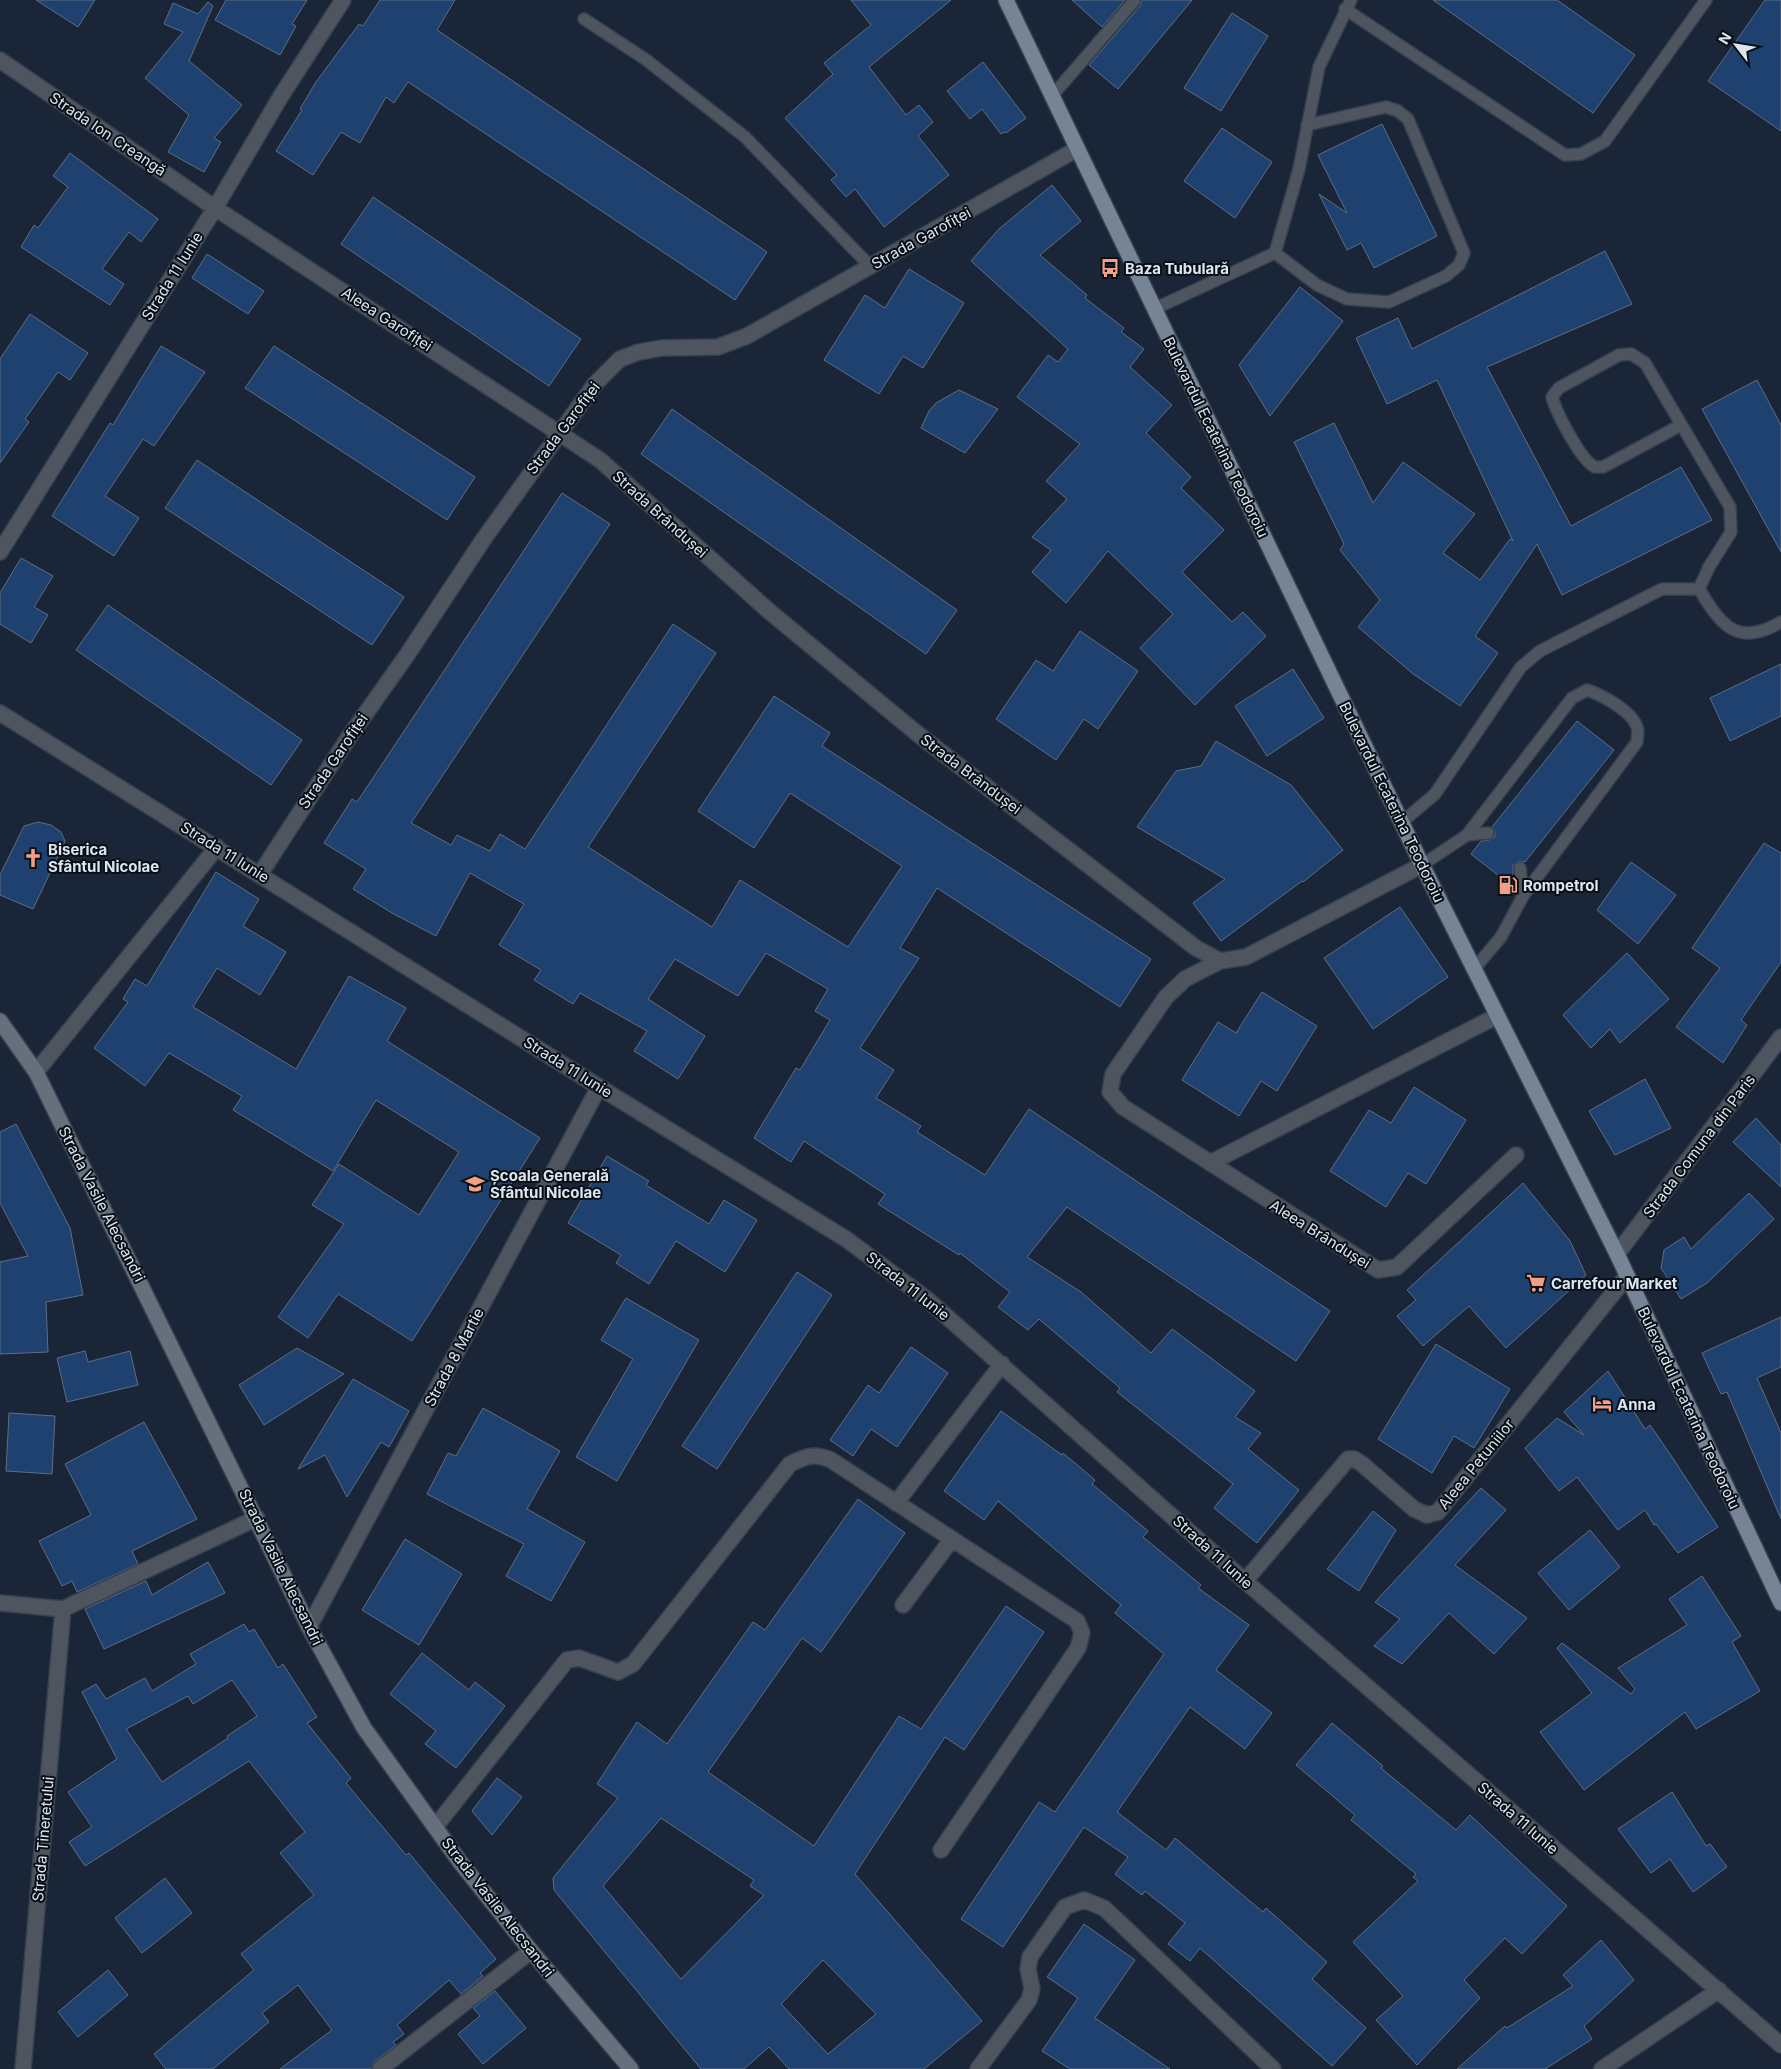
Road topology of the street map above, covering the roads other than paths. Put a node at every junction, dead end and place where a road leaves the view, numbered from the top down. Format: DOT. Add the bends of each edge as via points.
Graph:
graph roads {
  1 [pos="343,0"];
  2 [pos="1006,0"];
  3 [pos="1135,0"];
  4 [pos="1706,0"];
  5 [pos="1348,4"];
  6 [pos="584,19"];
  7 [pos="0,60"];
  8 [pos="1052,96"];
  9 [pos="1307,125"];
  10 [pos="1077,149"];
  11 [pos="215,208"];
  12 [pos="1275,252"];
  13 [pos="870,266"];
  14 [pos="1154,309"];
  15 [pos="1681,425"];
  16 [pos="559,431"];
  17 [pos="0,552"];
  18 [pos="1699,589"];
  19 [pos="1781,622"];
  20 [pos="0,712"];
  21 [pos="1402,822"];
  22 [pos="1488,833"];
  23 [pos="1468,835"];
  24 [pos="217,847"];
  25 [pos="1422,865"];
  26 [pos="1520,868"];
  27 [pos="260,874"];
  28 [pos="1523,896"];
  29 [pos="1220,961"];
  30 [pos="1474,969"];
  31 [pos="1497,1016"];
  32 [pos="0,1021"];
  33 [pos="1781,1037"];
  34 [pos="36,1072"];
  35 [pos="599,1087"];
  36 [pos="1516,1155"];
  37 [pos="1210,1163"];
  38 [pos="1617,1254"];
  39 [pos="1627,1276"];
  40 [pos="1002,1364"];
  41 [pos="896,1503"];
  42 [pos="256,1518"];
  43 [pos="952,1539"];
  44 [pos="1245,1581"];
  45 [pos="0,1603"];
  46 [pos="1781,1603"];
  47 [pos="903,1606"];
  48 [pos="63,1609"];
  49 [pos="309,1627"];
  50 [pos="435,1827"];
  51 [pos="941,1850"];
  52 [pos="531,1951"];
  53 [pos="1719,1990"];
  54 [pos="1781,2044"];
  55 [pos="23,2069"];
  56 [pos="380,2069"];
  57 [pos="631,2069"];
  58 [pos="978,2069"];
  59 [pos="1273,2069"];
  60 [pos="1602,2069"];
  1 -- 11 [label="street, Strada 11 Iunie"];
  2 -- 8 [label="main road, Bulevardul Ecaterina Teodoroiu"];
  3 -- 8 [label="lane"];
  4 -- 5 [label="lane" via="1604,141 1581,154 1564,155"];
  5 -- 9 [label="lane" via="1319,67"];
  6 -- 13 [label="lane" via="645,59 745,137"];
  7 -- 11 [label="street, Strada Ion Creangă"];
  8 -- 10 [label="main road, Bulevardul Ecaterina Teodoroiu"];
  9 -- 12 [label="lane" via="1299,169"];
  9 -- 12 [label="lane" via="1386,107 1408,119 1464,252 1459,265 1446,276 1390,302 1346,299 1316,285"];
  10 -- 13 [label="street, Strada Garofiței"];
  10 -- 14 [label="main road, Bulevardul Ecaterina Teodoroiu"];
  11 -- 16 [label="street, Aleea Garofiței"];
  11 -- 17 [label="street, Strada 11 Iunie"];
  12 -- 14 [label="lane"];
  13 -- 16 [label="street, Strada Garofiței" via="747,336 718,347 662,348 620,360 595,384"];
  14 -- 21 [label="main road, Bulevardul Ecaterina Teodoroiu"];
  15 -- 15 [label="lane" via="1645,364 1632,354 1620,354 1559,388 1552,397 1555,409 1586,459 1596,467 1603,467"];
  15 -- 18 [label="lane" via="1730,508 1731,532"];
  16 -- 27 [label="street, Strada Garofiței" via="408,655 348,737"];
  16 -- 29 [label="street, Strada Brândușei" via="600,460 770,612 918,735 1196,948"];
  18 -- 19 [label="lane" via="1728,629 1744,633 1769,629"];
  18 -- 21 [label="lane" via="1662,589 1540,651 1521,667 1435,794"];
  20 -- 24 [label="street, Strada 11 Iunie"];
  21 -- 25 [label="main road, Bulevardul Ecaterina Teodoroiu"];
  22 -- 23 [label="lane"];
  23 -- 25 [label="lane"];
  23 -- 28 [label="lane" via="1572,698 1587,690 1602,695 1634,720 1638,729 1637,742"];
  24 -- 27 [label="street, Strada 11 Iunie"];
  24 -- 34 [label="street"];
  25 -- 29 [label="street" via="1246,957"];
  25 -- 30 [label="main road, Bulevardul Ecaterina Teodoroiu"];
  26 -- 28 [label="lane"];
  27 -- 35 [label="street, Strada 11 Iunie"];
  28 -- 30 [label="lane" via="1501,937"];
  29 -- 37 [label="street, Aleea Brândușei" via="1185,979 1166,997 1114,1074 1110,1092 1123,1107"];
  30 -- 31 [label="main road, Bulevardul Ecaterina Teodoroiu"];
  31 -- 37 [label="street"];
  31 -- 38 [label="main road, Bulevardul Ecaterina Teodoroiu"];
  32 -- 34 [label="street, Strada Vasile Alecsandri"];
  33 -- 38 [label="street, Strada Comuna din Paris"];
  34 -- 42 [label="street, Strada Vasile Alecsandri"];
  35 -- 40 [label="street, Strada 11 Iunie" via="846,1239 928,1300"];
  35 -- 49 [label="street, Strada 8 Martie"];
  36 -- 37 [label="street, Aleea Brândușei" via="1397,1267 1378,1270"];
  38 -- 39 [label="main road, Bulevardul Ecaterina Teodoroiu"];
  39 -- 44 [label="street, Aleea Petuniilor" via="1438,1512 1427,1515 1414,1509 1362,1464 1348,1459"];
  39 -- 46 [label="main road, Bulevardul Ecaterina Teodoroiu"];
  40 -- 41 [label="street"];
  40 -- 44 [label="street, Strada 11 Iunie"];
  41 -- 43 [label="street"];
  41 -- 50 [label="street" via="831,1460 816,1454 790,1464 633,1664 618,1672 579,1658 567,1660"];
  42 -- 48 [label="street"];
  42 -- 49 [label="street, Strada Vasile Alecsandri"];
  43 -- 47 [label="street"];
  43 -- 51 [label="street" via="1077,1621 1082,1633 1078,1648"];
  44 -- 53 [label="street, Strada 11 Iunie"];
  45 -- 48 [label="street"];
  48 -- 55 [label="street, Strada Tineretului"];
  49 -- 50 [label="street, Strada Vasile Alecsandri" via="364,1728"];
  50 -- 52 [label="street, Strada Vasile Alecsandri"];
  52 -- 56 [label="street"];
  52 -- 57 [label="street, Strada Vasile Alecsandri"];
  53 -- 54 [label="street, Strada 11 Iunie"];
  53 -- 60 [label="street"];
  58 -- 59 [label="street" via="1029,2000 1032,1988 1028,1969 1030,1957 1065,1908 1084,1900 1104,1908 1120,1922"];
}
